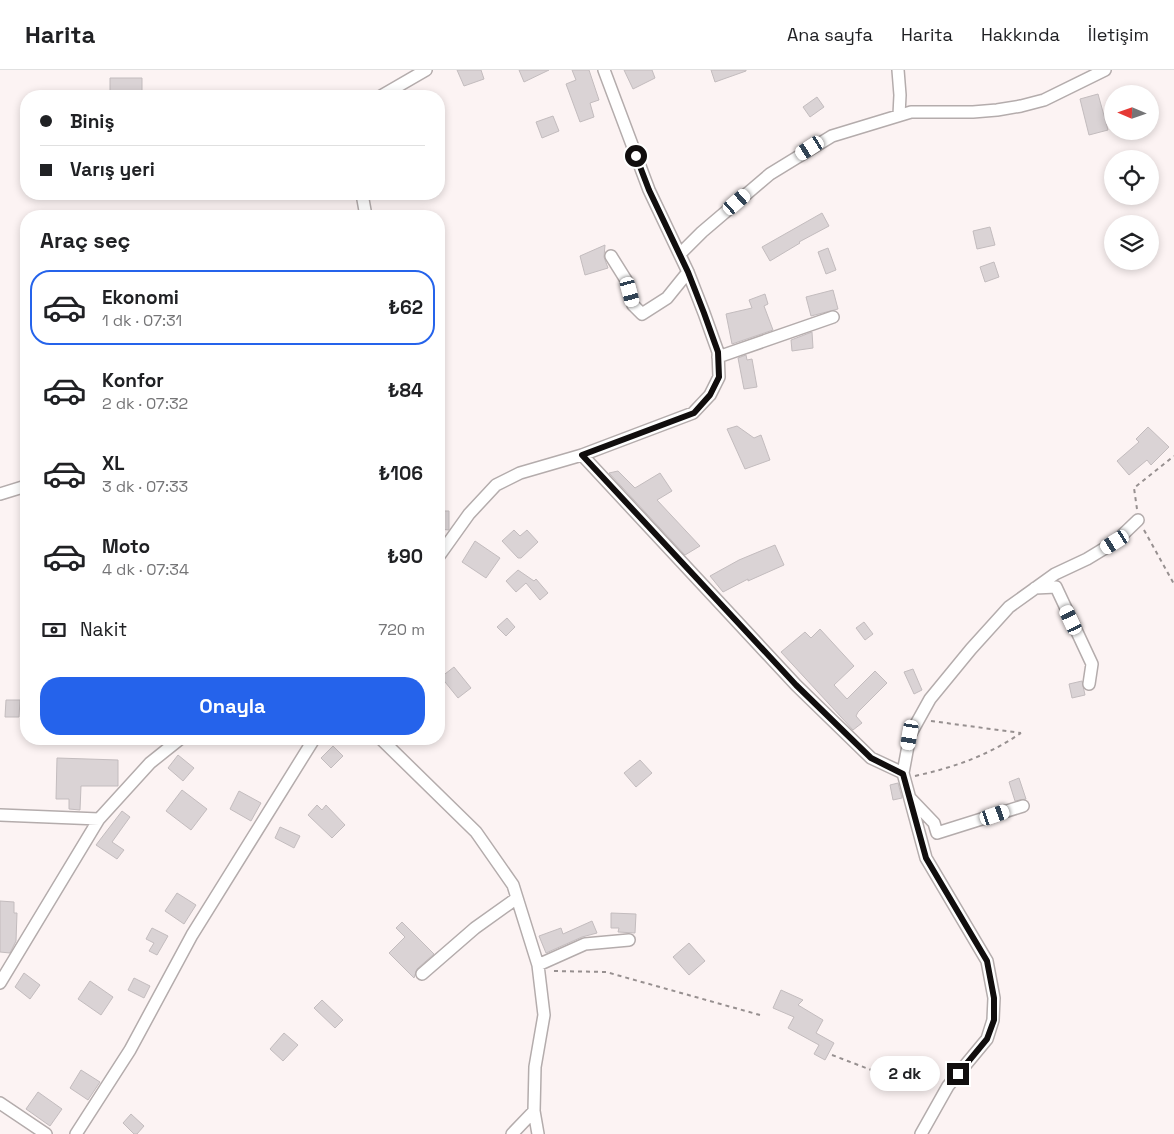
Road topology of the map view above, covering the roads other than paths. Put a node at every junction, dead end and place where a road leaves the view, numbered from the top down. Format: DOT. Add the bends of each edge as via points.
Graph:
graph roads {
  1 [pos="426,70"];
  2 [pos="604,70"];
  3 [pos="898,70"];
  4 [pos="1105,70"];
  5 [pos="391,90"];
  6 [pos="899,115"];
  7 [pos="680,254"];
  8 [pos="611,256"];
  9 [pos="688,272"];
  10 [pos="833,317"];
  11 [pos="718,357"];
  12 [pos="582,455"];
  13 [pos="20,488"];
  14 [pos="0,494"];
  15 [pos="1138,520"];
  16 [pos="445,547"];
  17 [pos="1033,588"];
  18 [pos="1089,684"];
  19 [pos="172,745"];
  20 [pos="310,745"];
  21 [pos="387,745"];
  22 [pos="904,776"];
  23 [pos="910,798"];
  24 [pos="1023,806"];
  25 [pos="0,815"];
  26 [pos="99,818"];
  27 [pos="517,898"];
  28 [pos="629,940"];
  29 [pos="538,968"];
  30 [pos="422,974"];
  31 [pos="0,983"];
  32 [pos="0,1103"];
  33 [pos="534,1111"];
  34 [pos="46,1134"];
  35 [pos="76,1134"];
  36 [pos="512,1134"];
  37 [pos="538,1134"];
  38 [pos="921,1134"];
  1 -- 5 [label="street"];
  2 -- 7 [label="street" via="649,190"];
  3 -- 6 [label="street"];
  4 -- 6 [label="street" via="1044,100 1021,106"];
  6 -- 7 [label="street" via="832,136 810,148 770,174"];
  7 -- 9 [label="street"];
  8 -- 9 [label="street" via="626,280 633,305 642,314 667,298"];
  9 -- 11 [label="street"];
  10 -- 11 [label="street"];
  11 -- 12 [label="street" via="719,377 710,395 694,413"];
  12 -- 16 [label="street" via="520,473 496,485 468,514"];
  12 -- 22 [label="street" via="796,685 871,758"];
  13 -- 14 [label="street"];
  15 -- 17 [label="street" via="1115,542"];
  17 -- 18 [label="street" via="1056,587 1092,664"];
  17 -- 22 [label="street" via="1009,607 930,699 910,735"];
  19 -- 26 [label="street" via="150,763"];
  20 -- 35 [label="street" via="192,936 130,1050"];
  21 -- 27 [label="street" via="476,832 513,885"];
  22 -- 23 [label="street"];
  23 -- 24 [label="street" via="934,823 937,833"];
  23 -- 38 [label="street" via="926,858 987,961 994,998 994,1020 987,1039 948,1086"];
  25 -- 26 [label="street"];
  26 -- 31 [label="street"];
  27 -- 29 [label="street"];
  27 -- 30 [label="street" via="475,928"];
  28 -- 29 [label="street" via="584,944"];
  29 -- 33 [label="street" via="544,1015 535,1067"];
  32 -- 34 [label="street"];
  33 -- 36 [label="street"];
  33 -- 37 [label="street"];
}
